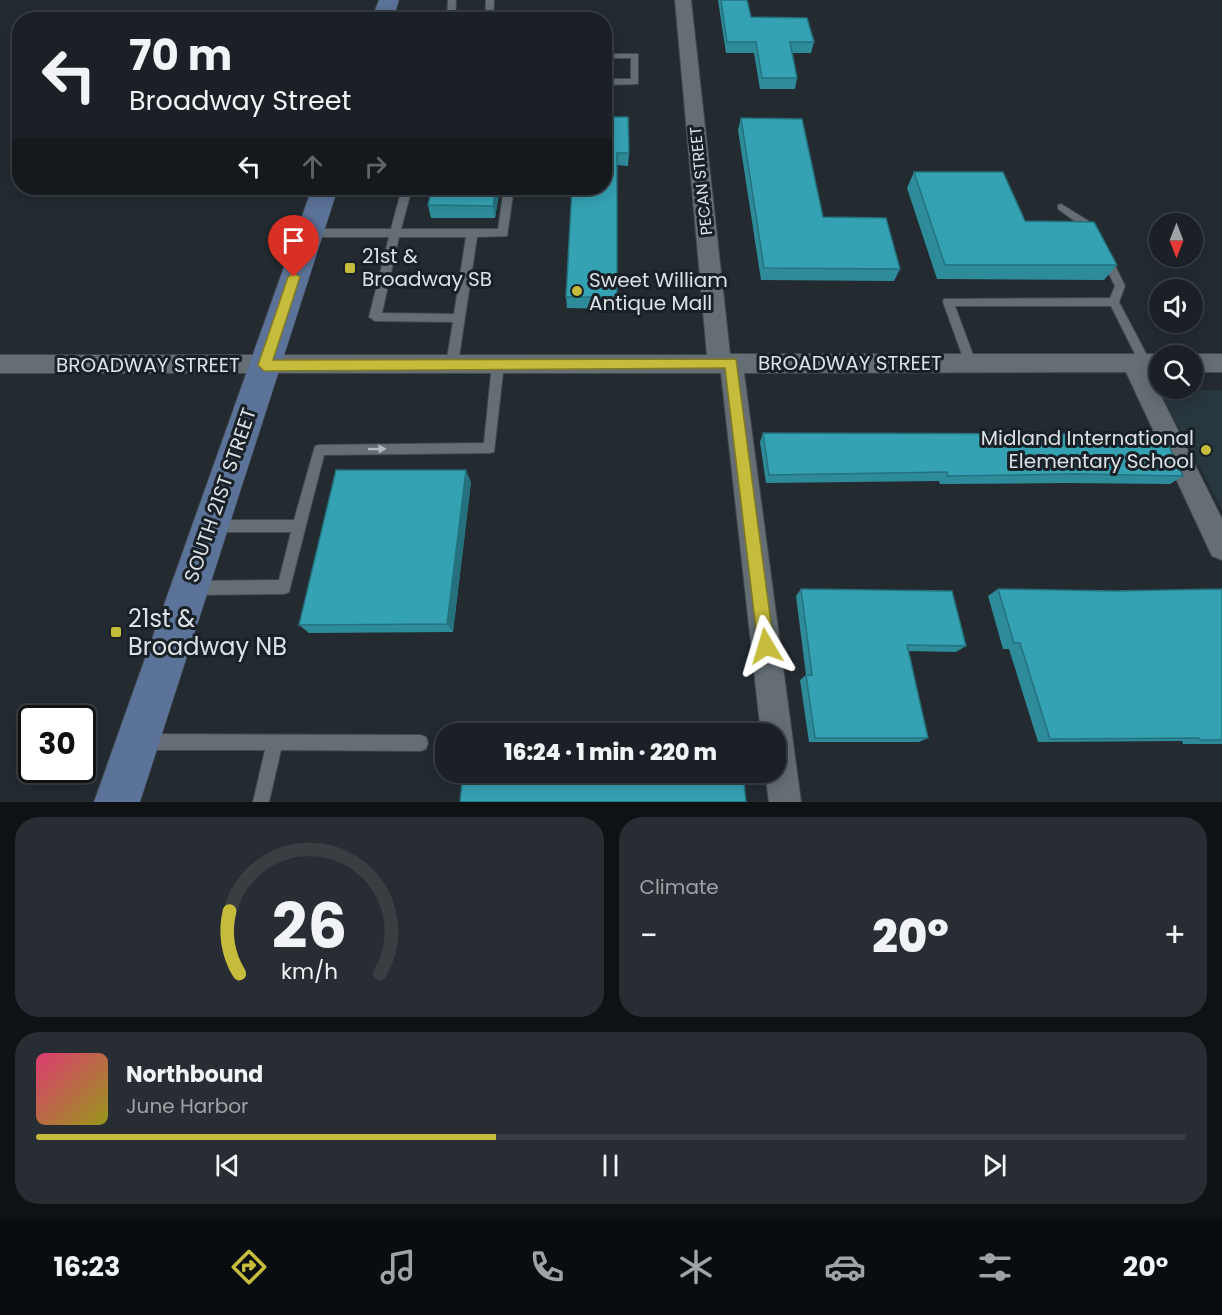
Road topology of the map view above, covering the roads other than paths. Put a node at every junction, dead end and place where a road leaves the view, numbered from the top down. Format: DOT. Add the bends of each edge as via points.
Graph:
graph roads {
  1 [pos="683,0"];
  2 [pos="612,56"];
  3 [pos="612,82"];
  4 [pos="323,195"];
  5 [pos="405,195"];
  6 [pos="508,195"];
  7 [pos="1061,207"];
  8 [pos="309,233"];
  9 [pos="395,233"];
  10 [pos="472,233"];
  11 [pos="1114,302"];
  12 [pos="459,318"];
  13 [pos="725,363"];
  14 [pos="970,363"];
  15 [pos="1146,363"];
  16 [pos="1203,363"];
  17 [pos="1222,363"];
  18 [pos="0,364"];
  19 [pos="452,364"];
  20 [pos="498,364"];
  21 [pos="264,365"];
  22 [pos="210,526"];
  23 [pos="299,526"];
  24 [pos="1222,547"];
  25 [pos="189,588"];
  26 [pos="137,742"];
  27 [pos="275,742"];
  28 [pos="420,743"];
  29 [pos="117,802"];
  30 [pos="261,802"];
  31 [pos="785,802"];
  1 -- 13 [label="street, PECAN STREET"];
  2 -- 3 [label="lane" via="635,56 635,82"];
  4 -- 8 [label="main road, SOUTH 21ST STREET"];
  5 -- 9 [label="lane"];
  6 -- 10 [label="lane" via="503,233"];
  7 -- 11 [label="lane" via="1091,228 1120,286"];
  8 -- 9 [label="lane"];
  8 -- 21 [label="main road, SOUTH 21ST STREET"];
  9 -- 10 [label="lane"];
  9 -- 12 [label="lane" via="375,317"];
  10 -- 12 [label="lane"];
  11 -- 14 [label="lane" via="948,302"];
  11 -- 15 [label="lane"];
  12 -- 19 [label="lane"];
  13 -- 14 [label="street, BROADWAY STREET"];
  13 -- 20 [label="street, BROADWAY STREET"];
  13 -- 31 [label="street, PECAN STREET"];
  14 -- 15 [label="street, BROADWAY STREET"];
  15 -- 24 [label="street"];
  16 -- 17 [label="street"];
  18 -- 21 [label="street, BROADWAY STREET"];
  19 -- 20 [label="street, BROADWAY STREET"];
  19 -- 21 [label="street, BROADWAY STREET"];
  23 -- 20 [label="lane, one-way" via="319,450 490,448"];
  21 -- 22 [label="main road, SOUTH 21ST STREET"];
  22 -- 23 [label="lane"];
  22 -- 25 [label="main road, SOUTH 21ST STREET"];
  23 -- 25 [label="lane" via="284,586"];
  25 -- 26 [label="main road, SOUTH 21ST STREET"];
  26 -- 27 [label="lane"];
  26 -- 29 [label="main road, SOUTH 21ST STREET"];
  27 -- 28 [label="lane"];
  27 -- 30 [label="lane"];
}
